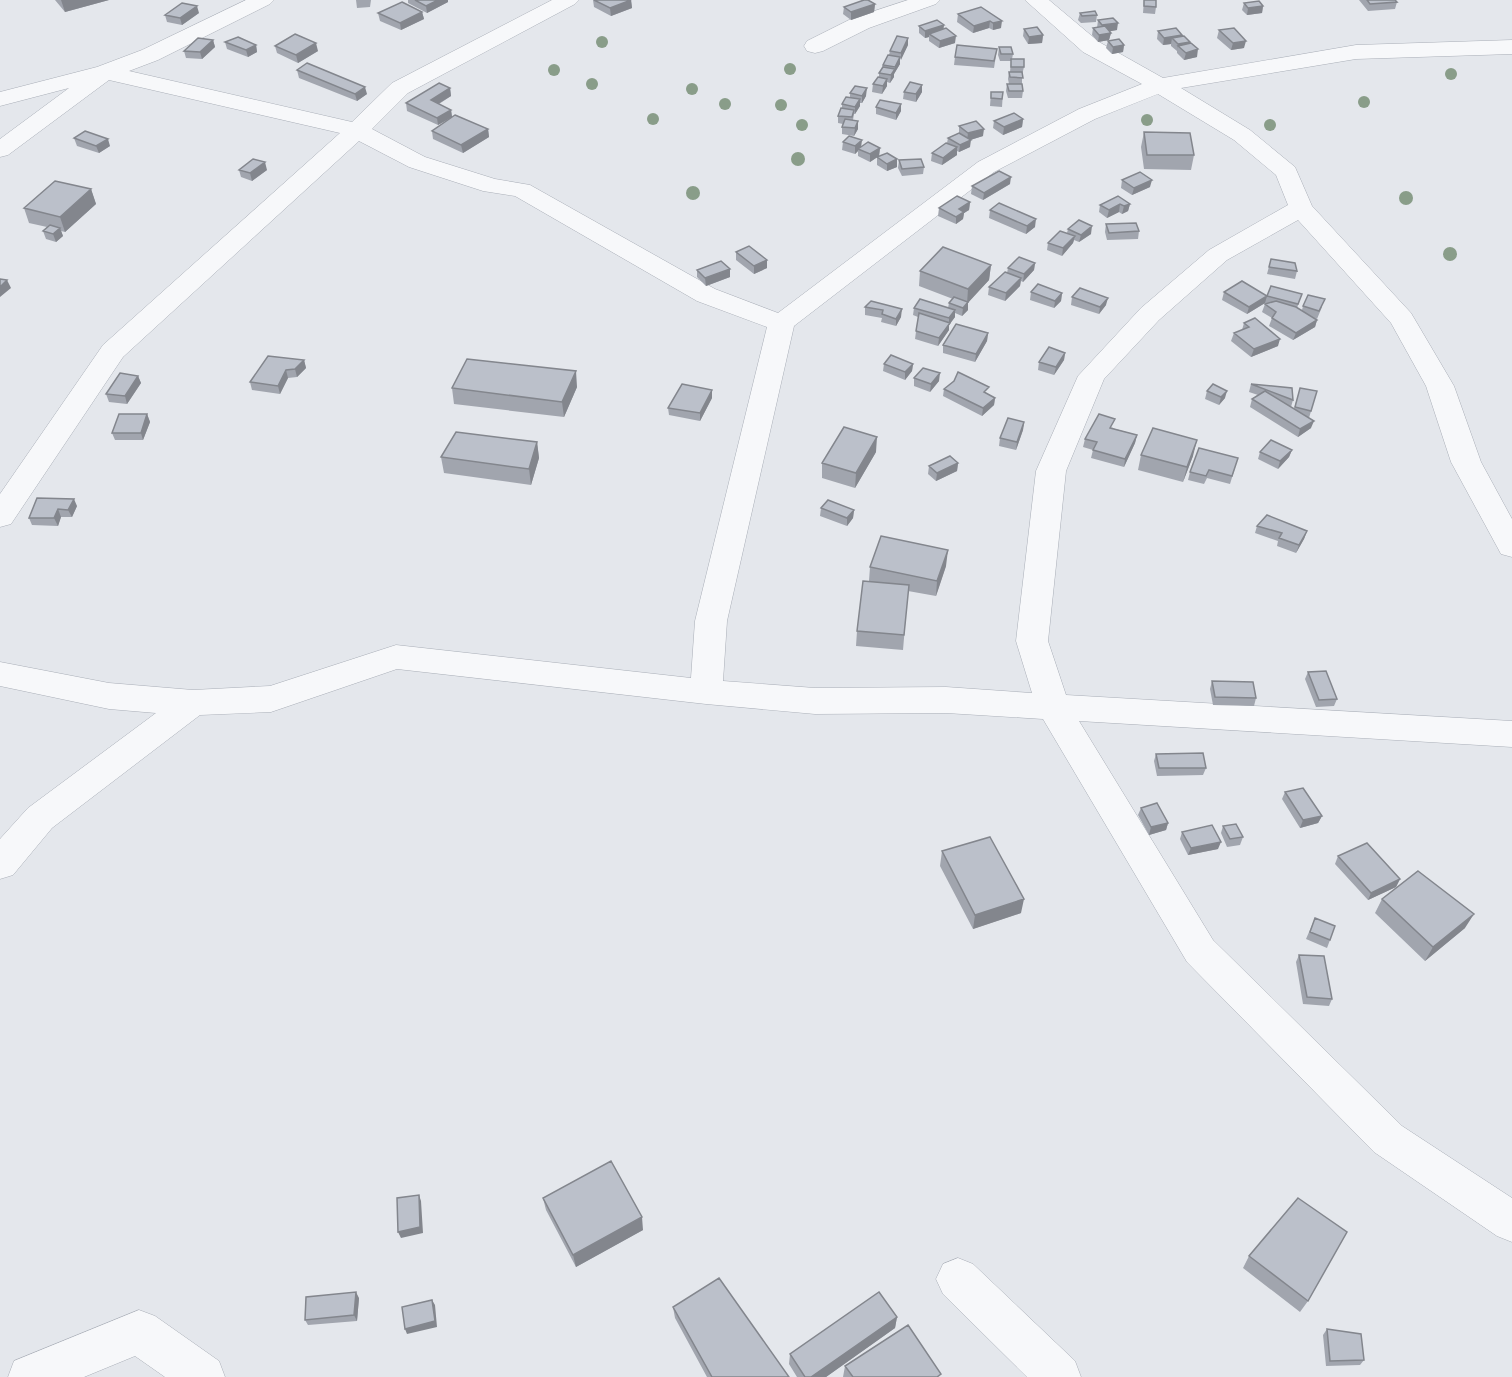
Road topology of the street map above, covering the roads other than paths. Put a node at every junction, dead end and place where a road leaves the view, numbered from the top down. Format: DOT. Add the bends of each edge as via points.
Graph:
graph roads {
  1 [pos="263,0"];
  2 [pos="568,0"];
  3 [pos="928,0"];
  4 [pos="1036,0"];
  5 [pos="815,46"];
  6 [pos="1512,47"];
  7 [pos="105,72"];
  8 [pos="1160,85"];
  9 [pos="0,99"];
  10 [pos="357,130"];
  11 [pos="0,150"];
  12 [pos="1301,208"];
  13 [pos="781,323"];
  14 [pos="0,517"];
  15 [pos="1510,538"];
  16 [pos="0,674"];
  17 [pos="706,692"];
  18 [pos="193,703"];
  19 [pos="1054,708"];
  20 [pos="1512,734"];
  21 [pos="0,864"];
  22 [pos="1512,1221"];
  23 [pos="958,1279"];
  24 [pos="30,1377"];
  25 [pos="203,1377"];
  26 [pos="1059,1377"];
  1 -- 7 [label="street" via="150,55"];
  2 -- 10 [label="street" via="400,88"];
  3 -- 5 [label="street" via="861,23"];
  4 -- 8 [label="street" via="1090,47"];
  6 -- 8 [label="street" via="1356,52"];
  7 -- 9 [label="street"];
  7 -- 10 [label="street"];
  7 -- 11 [label="street"];
  8 -- 12 [label="street" via="1242,135 1287,172"];
  8 -- 13 [label="street" via="1087,114 986,167"];
  10 -- 13 [label="street" via="417,162 492,186 521,190 706,295"];
  10 -- 14 [label="street" via="113,351"];
  12 -- 15 [label="street" via="1402,319 1440,386 1466,462"];
  12 -- 19 [label="street" via="1218,255 1150,314 1092,376 1051,471 1032,641"];
  13 -- 17 [label="street" via="711,621"];
  16 -- 18 [label="street" via="109,696"];
  17 -- 18 [label="street" via="396,657 272,699"];
  17 -- 19 [label="street" via="815,701 946,700"];
  18 -- 21 [label="street" via="40,818"];
  19 -- 20 [label="street"];
  19 -- 22 [label="street" via="1200,951 1388,1138"];
  23 -- 26 [label="street"];
  24 -- 25 [label="street" via="138,1332"];
}
